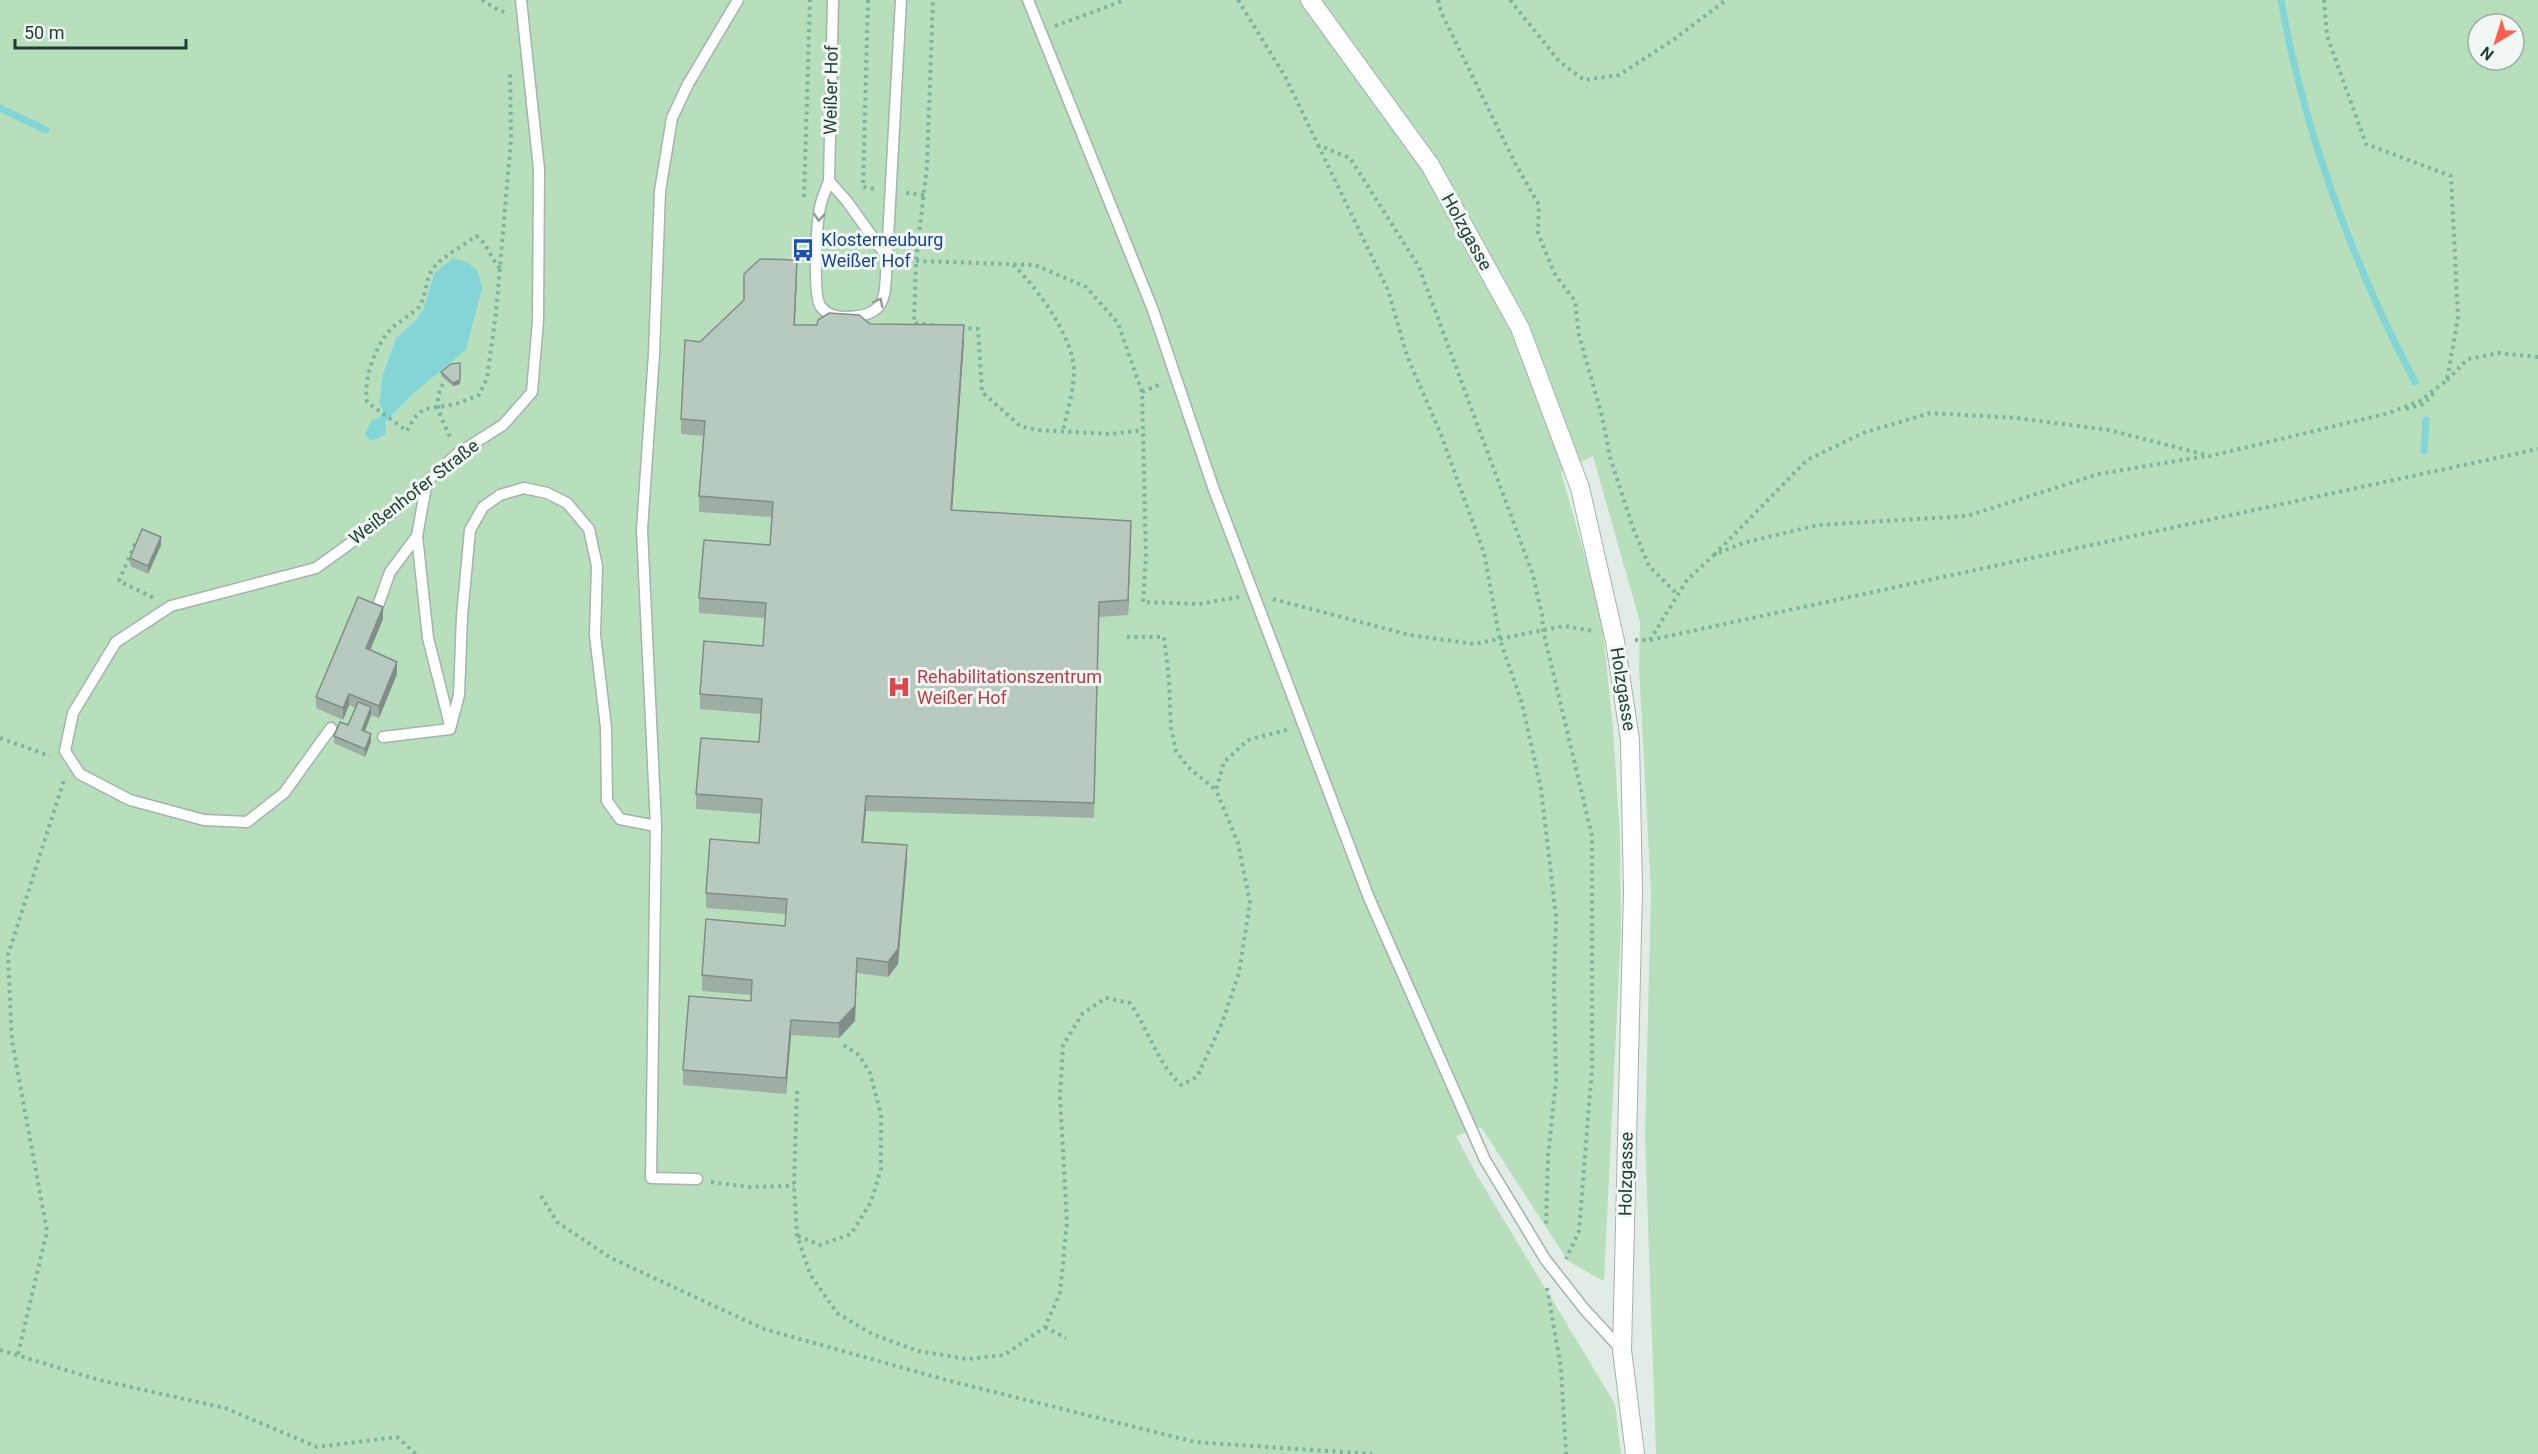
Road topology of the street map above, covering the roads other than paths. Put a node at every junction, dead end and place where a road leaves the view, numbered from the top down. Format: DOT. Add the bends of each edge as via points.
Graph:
graph roads {
  1 [pos="520,0"];
  2 [pos="738,0"];
  3 [pos="833,0"];
  4 [pos="901,0"];
  5 [pos="1028,0"];
  6 [pos="1310,0"];
  7 [pos="829,181"];
  8 [pos="887,257"];
  9 [pos="427,481"];
  10 [pos="417,536"];
  11 [pos="376,610"];
  12 [pos="331,728"];
  13 [pos="450,729"];
  14 [pos="383,737"];
  15 [pos="656,826"];
  16 [pos="697,1179"];
  17 [pos="1622,1350"];
  18 [pos="1635,1454"];
  1 -- 9 [label="lane, Weißenhofer Straße" via="539,169 538,321 532,392 503,425 457,454"];
  2 -- 15 [label="lane" via="672,118 660,191 642,530"];
  3 -- 7 [label="lane, Weißer Hof"];
  4 -- 8 [label="lane, Weißer Hof"];
  5 -- 17 [label="lane" via="1153,310 1213,487 1369,897 1485,1160 1545,1259"];
  6 -- 17 [label="street, Holzgasse" via="1430,165 1520,328 1580,488 1616,641 1630,740 1633,891"];
  7 -- 8 [label="lane"];
  7 -- 8 [label="lane, Weißer Hof, one-way" via="820,205 815,288 820,306 833,317 864,316 875,310 883,299"];
  9 -- 10 [label="lane"];
  9 -- 12 [label="lane, Weißenhofer Straße" via="392,513 316,568 171,606 116,642 73,713 66,751 80,774 130,800 204,820 247,822 284,793"];
  10 -- 11 [label="lane" via="390,572"];
  10 -- 13 [label="lane" via="428,638"];
  13 -- 14 [label="lane"];
  13 -- 15 [label="lane" via="459,695 470,530 483,507 500,495 524,488 567,502 589,530 597,566 595,635 606,728 607,801 620,819"];
  15 -- 16 [label="lane" via="651,1178"];
  17 -- 18 [label="street, Holzgasse"];
}
